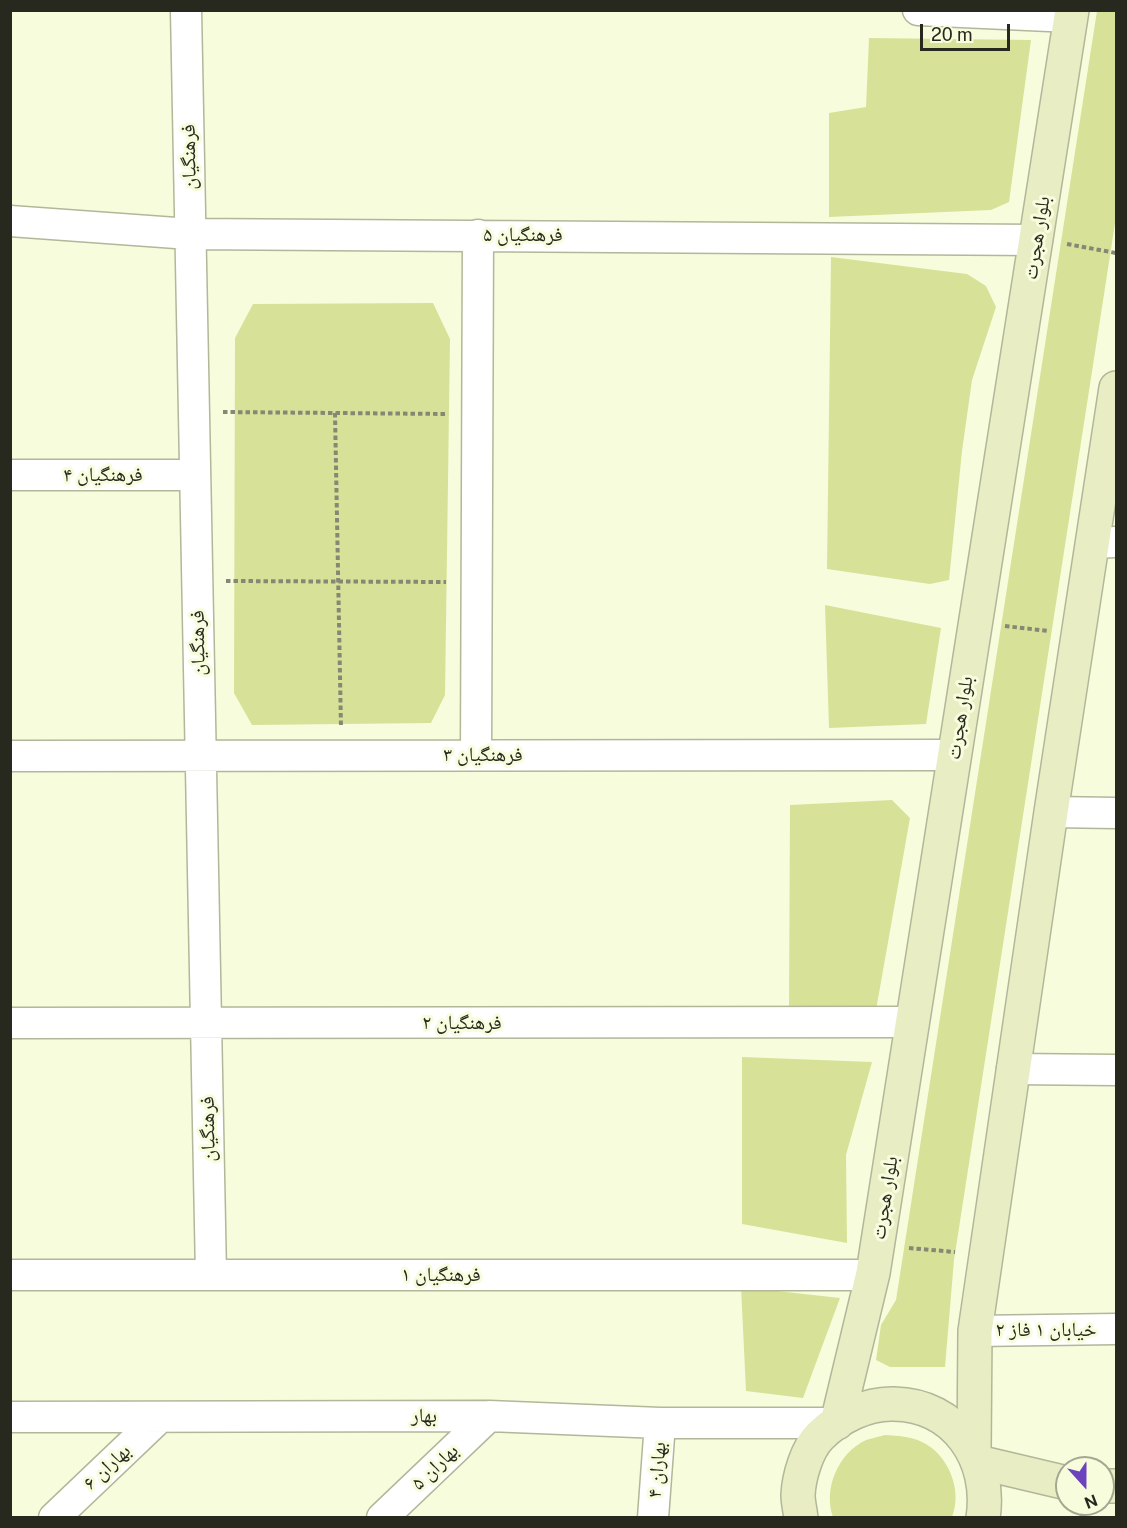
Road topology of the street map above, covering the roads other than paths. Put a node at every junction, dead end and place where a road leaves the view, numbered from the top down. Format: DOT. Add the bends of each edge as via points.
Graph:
graph roads {
  1 [pos="186,10"];
  2 [pos="918,10"];
  3 [pos="1071,14"];
  4 [pos="10,221"];
  5 [pos="190,234"];
  6 [pos="478,235"];
  7 [pos="1036,240"];
  8 [pos="1116,388"];
  9 [pos="10,475"];
  10 [pos="195,475"];
  11 [pos="1105,542"];
  12 [pos="476,755"];
  13 [pos="954,755"];
  14 [pos="10,756"];
  15 [pos="200,756"];
  16 [pos="1051,812"];
  17 [pos="1116,813"];
  18 [pos="913,1022"];
  19 [pos="10,1023"];
  20 [pos="205,1023"];
  21 [pos="1012,1069"];
  22 [pos="1116,1070"];
  23 [pos="875,1260"];
  24 [pos="10,1275"];
  25 [pos="211,1275"];
  26 [pos="1116,1329"];
  27 [pos="975,1331"];
  28 [pos="489,1416"];
  29 [pos="10,1417"];
  30 [pos="160,1417"];
  31 [pos="660,1423"];
  32 [pos="837,1423"];
  33 [pos="976,1457"];
  34 [pos="1055,1480"];
  35 [pos="54,1518"];
  36 [pos="382,1518"];
  37 [pos="653,1518"];
  38 [pos="801,1518"];
  39 [pos="983,1518"];
  1 -- 5 [label="street, فرهنگیان"];
  2 -- 3 [label="street"];
  3 -- 7 [label="main road, بلوار هجرت"];
  4 -- 5 [label="street, فرهنگیان ۵"];
  5 -- 6 [label="street, فرهنگیان ۵"];
  5 -- 10 [label="street, فرهنگیان"];
  6 -- 7 [label="street, فرهنگیان ۵"];
  6 -- 12 [label="street"];
  7 -- 13 [label="main road, بلوار هجرت"];
  8 -- 11 [label="main road"];
  9 -- 10 [label="street, فرهنگیان ۴"];
  10 -- 15 [label="street, فرهنگیان"];
  11 -- 16 [label="main road" via="1078,635"];
  12 -- 13 [label="street, فرهنگیان ۳"];
  12 -- 15 [label="street, فرهنگیان ۳"];
  13 -- 18 [label="main road, بلوار هجرت"];
  14 -- 15 [label="street, فرهنگیان ۳"];
  15 -- 20 [label="street, فرهنگیان"];
  16 -- 17 [label="street"];
  16 -- 21 [label="main road"];
  18 -- 20 [label="street, فرهنگیان ۲"];
  18 -- 23 [label="main road, بلوار هجرت"];
  19 -- 20 [label="street, فرهنگیان ۲"];
  20 -- 25 [label="street, فرهنگیان"];
  21 -- 22 [label="street"];
  21 -- 27 [label="main road"];
  23 -- 25 [label="street, فرهنگیان ۱"];
  23 -- 32 [label="main road, بلوار هجرت"];
  24 -- 25 [label="street, فرهنگیان ۱"];
  26 -- 27 [label="street, خیابان ۱ فاز ۲"];
  27 -- 33 [label="main road"];
  28 -- 30 [label="street, بهار"];
  28 -- 31 [label="street, بهار"];
  28 -- 36 [label="street, بهاران ۵"];
  29 -- 30 [label="street, بهار"];
  30 -- 35 [label="street, بهاران ۶"];
  31 -- 32 [label="street, بهار"];
  31 -- 37 [label="street, بهاران ۴"];
  32 -- 33 [label="main road" via="870,1407 894,1404 919,1408 941,1417 960,1433"];
  32 -- 38 [label="main road" via="819,1436 802,1471 798,1495"];
  33 -- 34 [label="main road"];
  33 -- 39 [label="main road" via="986,1499"];
}
